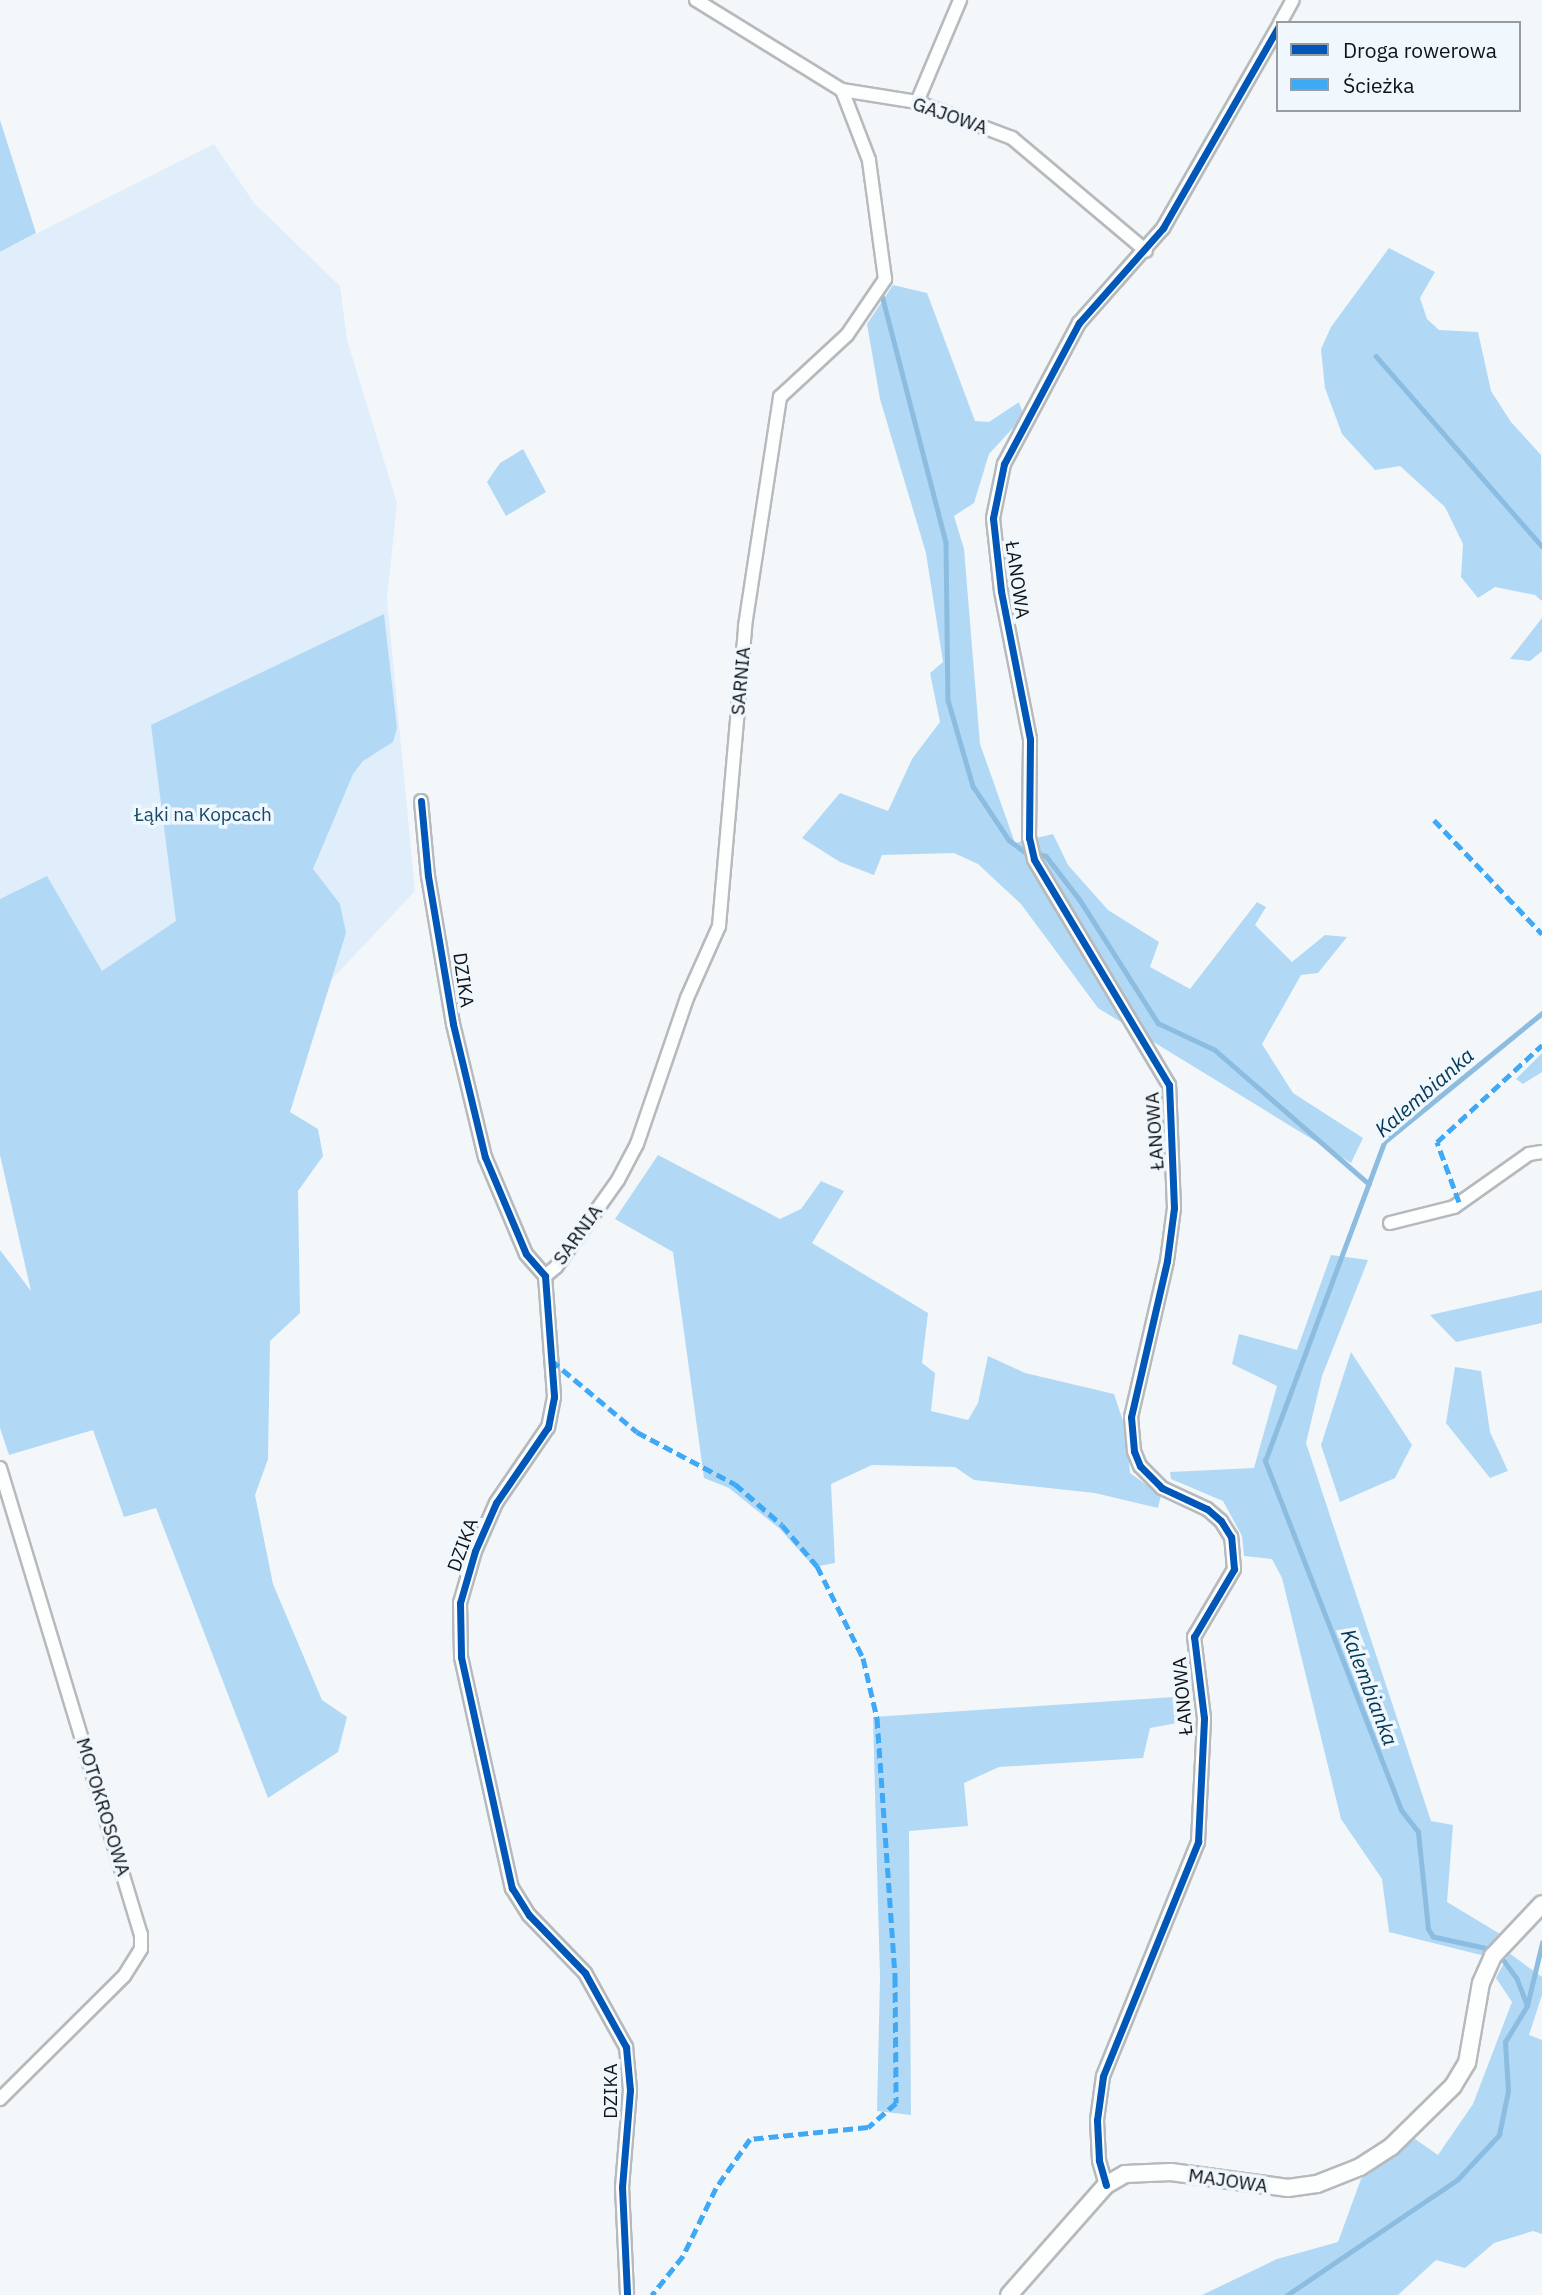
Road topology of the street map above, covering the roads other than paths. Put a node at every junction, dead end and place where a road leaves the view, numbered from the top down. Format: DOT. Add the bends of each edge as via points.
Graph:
graph roads {
  1 [pos="696,0"];
  2 [pos="960,0"];
  3 [pos="1293,0"];
  4 [pos="1281,21"];
  5 [pos="1276,30"];
  6 [pos="842,90"];
  7 [pos="917,102"];
  8 [pos="1146,251"];
  9 [pos="421,801"];
  10 [pos="1542,1152"];
  11 [pos="1390,1223"];
  12 [pos="545,1276"];
  13 [pos="0,1468"];
  14 [pos="1542,1903"];
  15 [pos="0,2099"];
  16 [pos="1106,2185"];
  17 [pos="627,2295"];
  18 [pos="1009,2295"];
  1 -- 6 [label="street, GAJOWA"];
  2 -- 7 [label="street"];
  3 -- 4 [label="street"];
  5 -- 8 [label="street, ŁANOWA"];
  6 -- 7 [label="street, GAJOWA"];
  6 -- 12 [label="street, SARNIA" via="869,160 885,279 847,335 780,397 745,626 719,926 687,998 637,1144 618,1180"];
  7 -- 8 [label="street, GAJOWA" via="1012,138"];
  8 -- 16 [label="street, ŁANOWA" via="1079,323 1056,363 1003,464 993,518 1000,591 1030,739 1029,838 1034,859 1169,1085 1173,1218 1131,1417 1134,1451 1140,1466 1162,1488 1207,1509 1221,1521 1231,1537 1234,1569 1194,1637 1204,1718 1198,1842 1102,2076 1097,2120 1099,2160"];
  9 -- 12 [label="street, DZIKA" via="428,876 453,1024 485,1157 526,1254"];
  10 -- 11 [label="street" via="1529,1154 1454,1207"];
  12 -- 17 [label="street, DZIKA" via="554,1397 548,1427 496,1503 475,1551 457,1627 471,1713 512,1888 529,1915 585,1973 626,2047 629,2090 622,2187"];
  13 -- 15 [label="street, MOTOKROSOWA" via="141,1934 141,1949 124,1976"];
  14 -- 16 [label="street, MAJOWA" via="1496,1953 1481,1983 1467,2063 1453,2086 1408,2132 1360,2167 1317,2185 1287,2188 1150,2171 1125,2174"];
  16 -- 18 [label="street, MAJOWA"];
}
